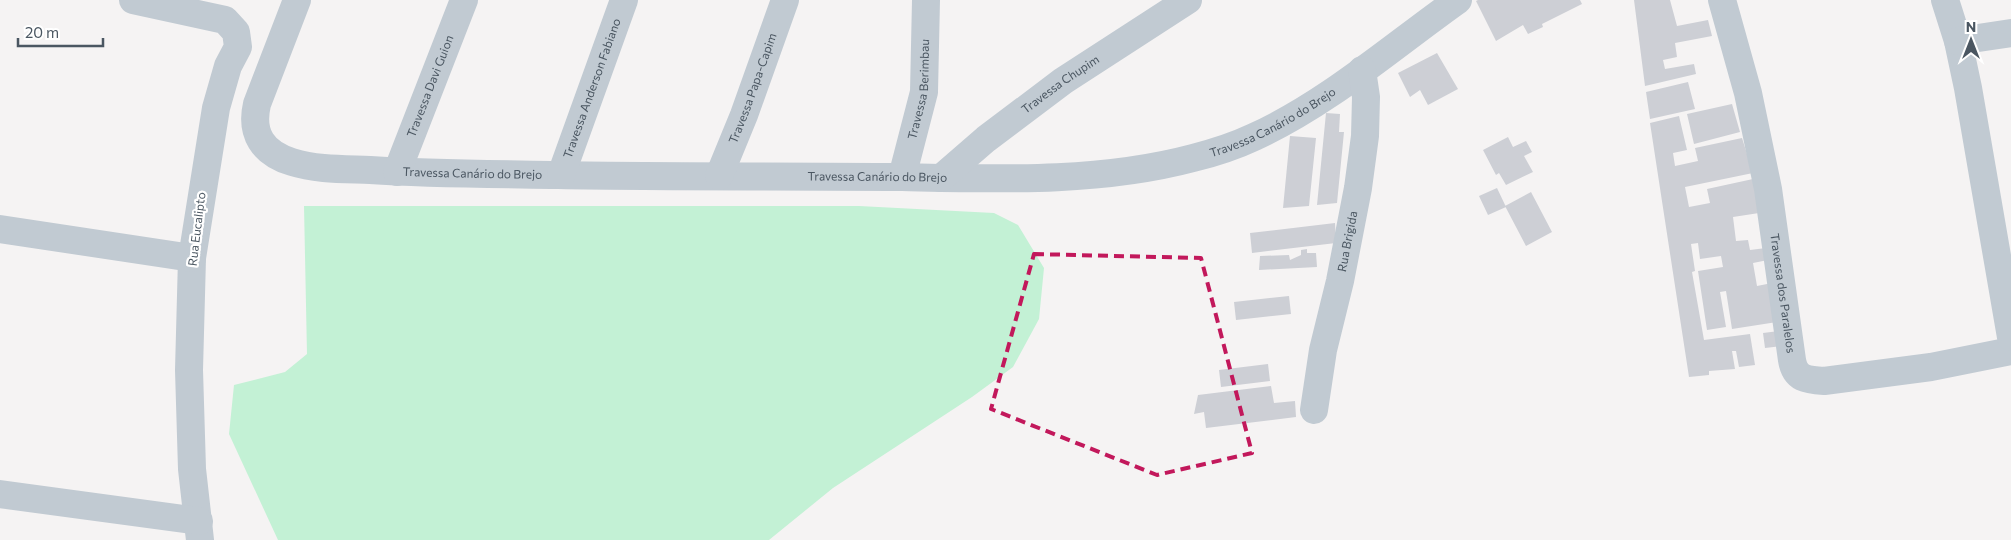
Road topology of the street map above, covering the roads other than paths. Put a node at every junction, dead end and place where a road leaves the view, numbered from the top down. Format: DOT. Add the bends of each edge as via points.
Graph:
graph roads {
  1 [pos="133,0"];
  2 [pos="297,0"];
  3 [pos="464,0"];
  4 [pos="624,0"];
  5 [pos="785,0"];
  6 [pos="926,0"];
  7 [pos="1188,0"];
  8 [pos="1458,0"];
  9 [pos="1722,0"];
  10 [pos="1945,0"];
  11 [pos="2011,33"];
  12 [pos="1958,41"];
  13 [pos="1362,70"];
  14 [pos="257,130"];
  15 [pos="210,144"];
  16 [pos="397,172"];
  17 [pos="561,175"];
  18 [pos="719,176"];
  19 [pos="902,178"];
  20 [pos="941,178"];
  21 [pos="0,229"];
  22 [pos="192,258"];
  23 [pos="2011,337"];
  24 [pos="2011,351"];
  25 [pos="1314,410"];
  26 [pos="0,494"];
  27 [pos="200,530"];
  1 -- 15 [label="street, Rua Eucalipto" via="224,20 236,32 238,47 228,66"];
  2 -- 14 [label="street" via="257,104"];
  3 -- 16 [label="street, Travessa Davi Guion"];
  4 -- 17 [label="street, Travessa Anderson Fabiano"];
  5 -- 18 [label="street, Travessa Papa-Capim"];
  6 -- 19 [label="street, Travessa Berimbau" via="924,92"];
  7 -- 20 [label="street, Travessa Chupim" via="1064,80"];
  8 -- 13 [label="street, Travessa Canário do Brejo"];
  9 -- 24 [label="street, Travessa dos Paralelos" via="1756,125 1793,369 1809,380 1824,381 1931,367"];
  10 -- 12 [label="street"];
  11 -- 12 [label="street"];
  12 -- 23 [label="street"];
  13 -- 20 [label="street, Travessa Canário do Brejo" via="1332,92 1255,137 1191,159 1133,171 1091,175"];
  13 -- 25 [label="street, Rua Brigida" via="1366,96 1365,136"];
  14 -- 15 [label="street"];
  14 -- 16 [label="street, Travessa Canário do Brejo" via="272,154 293,163"];
  15 -- 22 [label="street, Rua Eucalipto"];
  16 -- 17 [label="street, Travessa Canário do Brejo"];
  17 -- 18 [label="street, Travessa Canário do Brejo"];
  18 -- 19 [label="street, Travessa Canário do Brejo"];
  19 -- 20 [label="street, Travessa Canário do Brejo"];
  21 -- 22 [label="street"];
  22 -- 27 [label="street, Rua Eucalipto" via="189,380 192,469"];
  26 -- 27 [label="street"];
}
